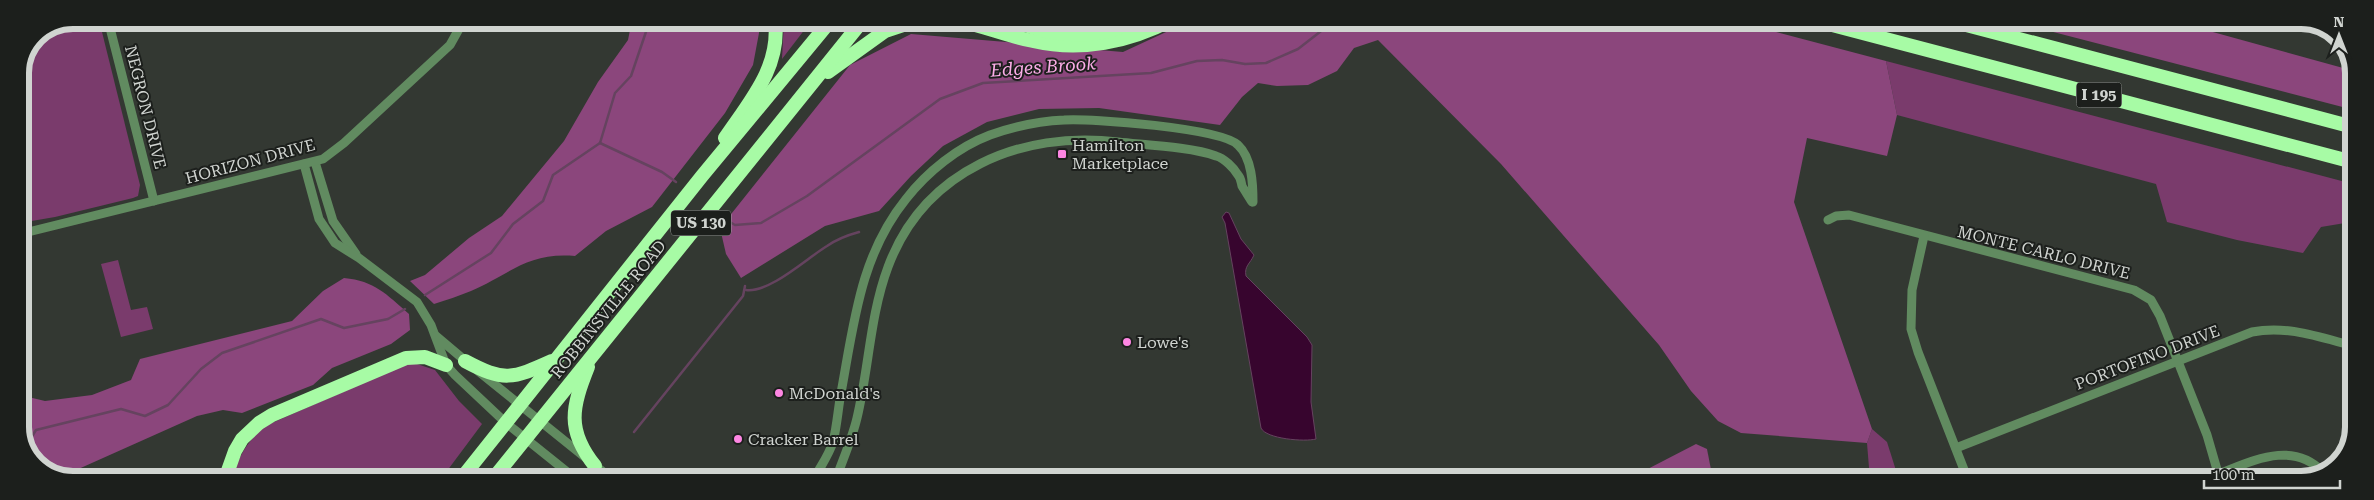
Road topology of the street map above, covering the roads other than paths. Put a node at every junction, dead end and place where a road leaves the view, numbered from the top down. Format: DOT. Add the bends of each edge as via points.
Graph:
graph roads {
  1 [pos="110,29"];
  2 [pos="459,29"];
  3 [pos="775,29"];
  4 [pos="824,29"];
  5 [pos="856,29"];
  6 [pos="893,29"];
  7 [pos="988,29"];
  8 [pos="1041,29"];
  9 [pos="1115,29"];
  10 [pos="1151,29"];
  11 [pos="1849,29"];
  12 [pos="1981,29"];
  13 [pos="806,90"];
  14 [pos="2345,125"];
  15 [pos="2345,160"];
  16 [pos="315,162"];
  17 [pos="304,164"];
  18 [pos="154,201"];
  19 [pos="683,201"];
  20 [pos="1828,220"];
  21 [pos="29,232"];
  22 [pos="1924,236"];
  23 [pos="359,258"];
  24 [pos="435,336"];
  25 [pos="2345,344"];
  26 [pos="594,354"];
  27 [pos="555,360"];
  28 [pos="465,361"];
  29 [pos="2178,362"];
  30 [pos="446,365"];
  31 [pos="519,404"];
  32 [pos="505,422"];
  33 [pos="539,422"];
  34 [pos="526,438"];
  35 [pos="1956,448"];
  36 [pos="595,466"];
  37 [pos="2319,467"];
  38 [pos="227,471"];
  39 [pos="468,471"];
  40 [pos="499,471"];
  41 [pos="566,471"];
  42 [pos="602,471"];
  43 [pos="818,471"];
  44 [pos="839,471"];
  45 [pos="1965,471"];
  46 [pos="2217,471"];
  47 [pos="2233,471"];
  1 -- 18 [label="street, NEGRON DRIVE"];
  2 -- 16 [label="street, HORIZON DRIVE" via="450,45 344,143"];
  3 -- 19 [label="highway" via="775,52 765,78"];
  4 -- 19 [label="highway, ROBBINSVILLE ROAD / US 130"];
  5 -- 13 [label="highway, ROBBINSVILLE ROAD / US 130"];
  6 -- 13 [label="highway" via="858,49"];
  7 -- 10 [label="highway" via="1035,42 1076,46 1118,41"];
  8 -- 9 [label="highway" via="1075,34"];
  11 -- 15 [label="highway, I 195"];
  12 -- 14 [label="highway, I 195"];
  13 -- 26 [label="highway, ROBBINSVILLE ROAD / US 130"];
  16 -- 17 [label="street, HORIZON DRIVE"];
  16 -- 23 [label="street" via="333,221"];
  17 -- 18 [label="street, HORIZON DRIVE"];
  17 -- 23 [label="street" via="319,219 335,243"];
  18 -- 21 [label="street, HORIZON DRIVE"];
  19 -- 27 [label="highway, ROBBINSVILLE ROAD / US 130"];
  20 -- 22 [label="street, MONTE CARLO DRIVE" via="1849,215"];
  22 -- 29 [label="street, MONTE CARLO DRIVE" via="2134,290 2151,300"];
  22 -- 35 [label="street" via="1912,290 1911,329"];
  23 -- 24 [label="street" via="417,302"];
  24 -- 28 [label="street"];
  24 -- 30 [label="street"];
  25 -- 29 [label="street, PORTOFINO DRIVE" via="2270,328"];
  26 -- 33 [label="highway, ROBBINSVILLE ROAD / US 130"];
  26 -- 36 [label="highway" via="574,411 575,429 582,450"];
  27 -- 28 [label="highway" via="510,377 488,374"];
  27 -- 31 [label="highway, ROBBINSVILLE ROAD / US 130"];
  28 -- 31 [label="street"];
  29 -- 35 [label="street, PORTOFINO DRIVE"];
  29 -- 46 [label="street, MONTE CARLO DRIVE" via="2207,435"];
  30 -- 32 [label="street"];
  30 -- 38 [label="highway" via="425,358 406,358 272,415 242,439"];
  31 -- 32 [label="highway, ROBBINSVILLE ROAD / US 130"];
  31 -- 33 [label="street"];
  32 -- 34 [label="street"];
  32 -- 39 [label="highway, ROBBINSVILLE ROAD / US 130"];
  33 -- 34 [label="highway, ROBBINSVILLE ROAD / US 130"];
  33 -- 36 [label="street"];
  34 -- 40 [label="highway, ROBBINSVILLE ROAD / US 130"];
  34 -- 41 [label="street"];
  35 -- 45 [label="street"];
  36 -- 42 [label="street"];
  37 -- 47 [label="street" via="2300,457 2271,454"];
  43 -- 44 [label="street" via="832,443 854,320 870,258 905,200 920,182 964,147 989,135 1030,123 1096,120 1206,133 1237,144 1246,155 1254,184 1253,202 1242,186 1240,176 1217,156 1094,139 1064,139 1035,144 982,163 949,183 922,208 902,237 888,266 879,295 857,419"];
}
